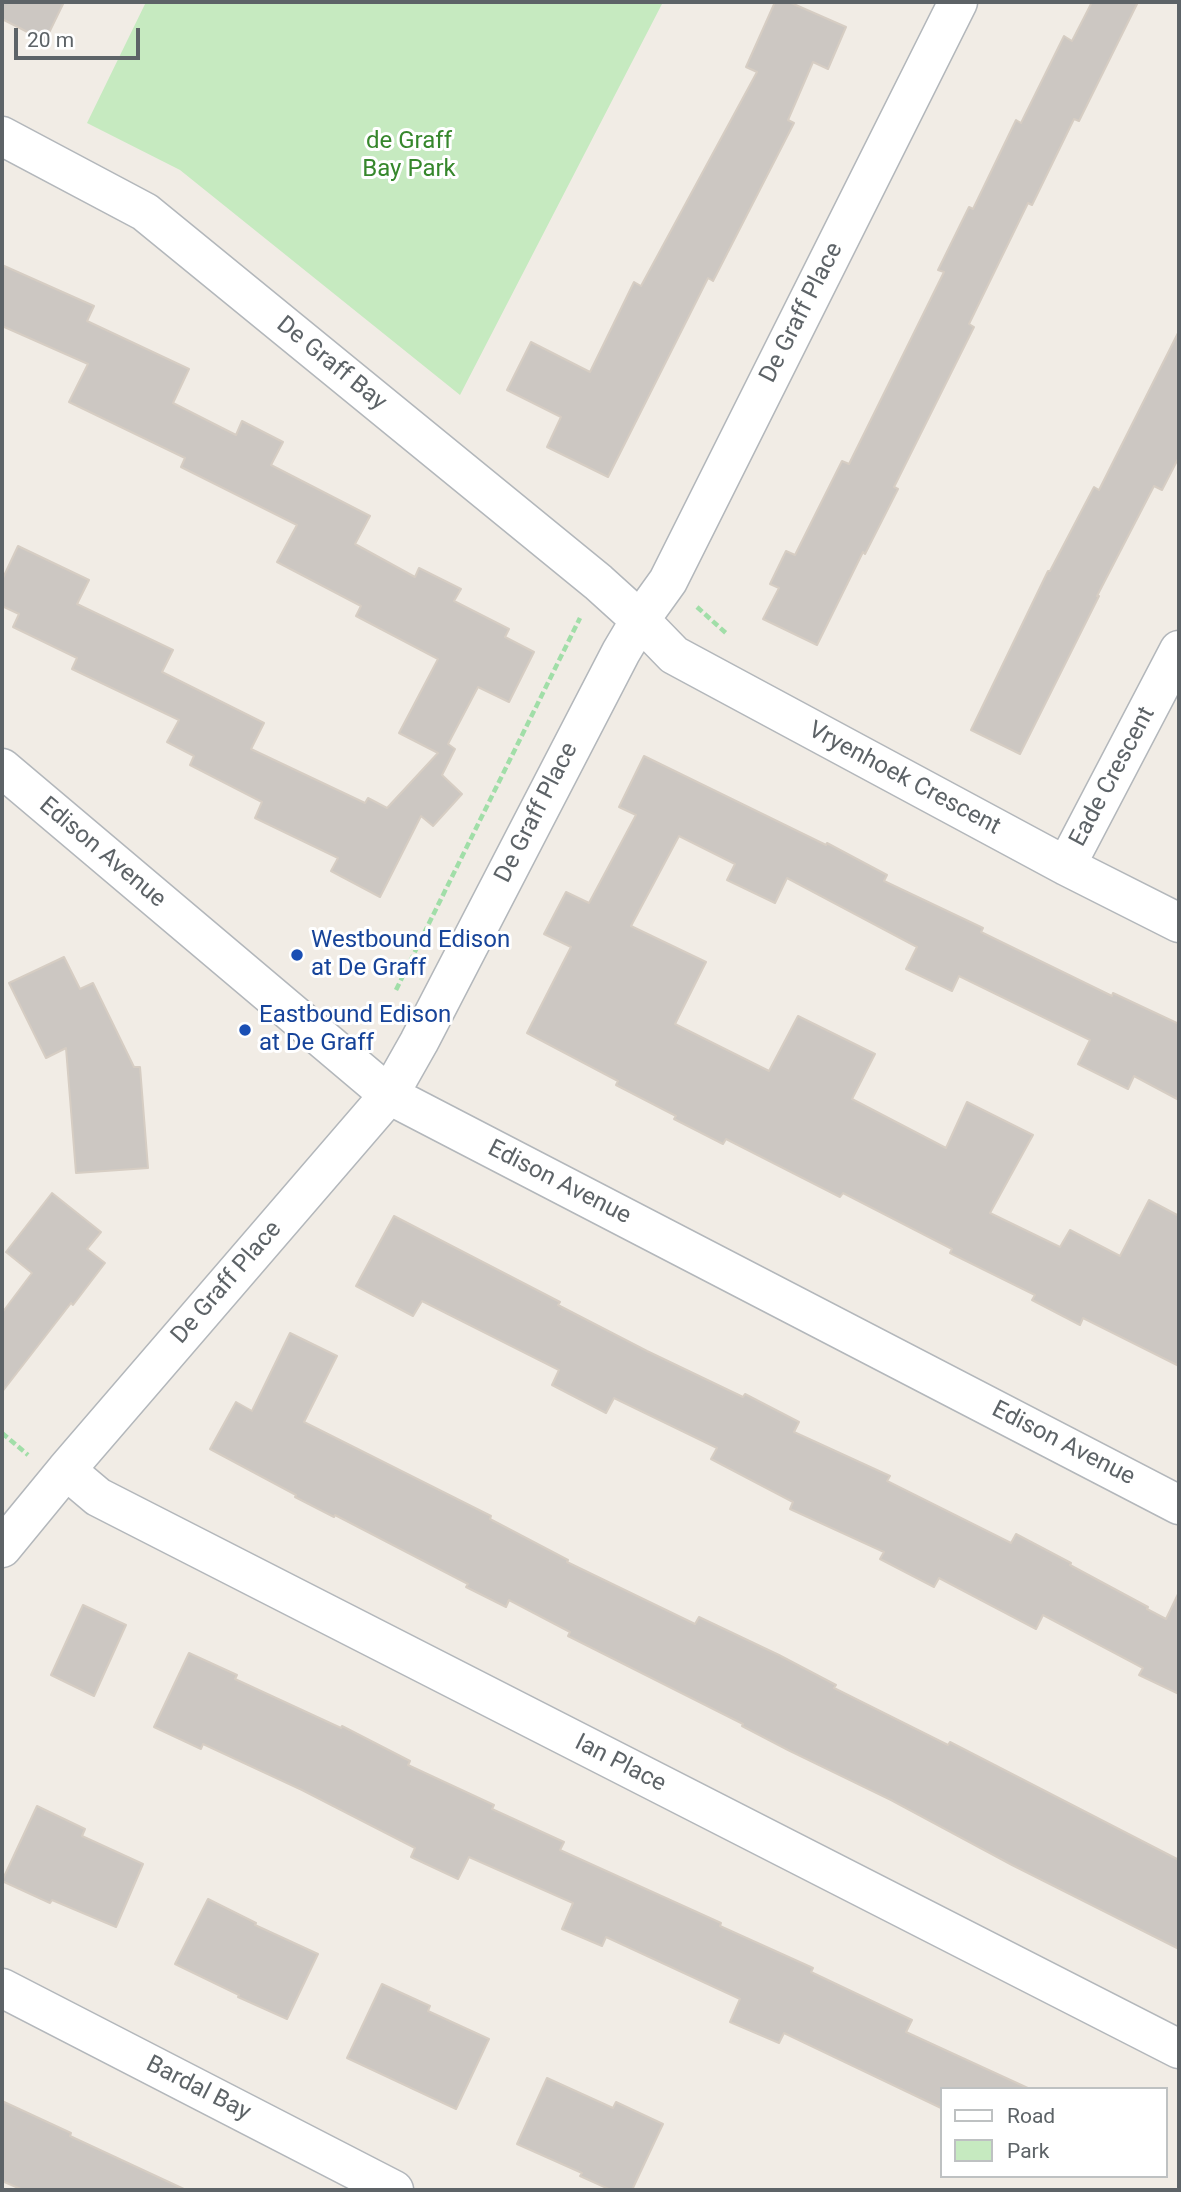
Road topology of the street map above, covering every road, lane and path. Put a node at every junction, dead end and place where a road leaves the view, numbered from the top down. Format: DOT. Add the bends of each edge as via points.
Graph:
graph roads {
  1 [pos="958,2"];
  2 [pos="2,136"];
  3 [pos="598,582"];
  4 [pos="640,620"];
  5 [pos="1179,650"];
  6 [pos="2,768"];
  7 [pos="1066,866"];
  8 [pos="1179,922"];
  9 [pos="396,991"];
  10 [pos="389,1095"];
  11 [pos="65,1470"];
  12 [pos="1179,1505"];
  13 [pos="2,1548"];
  14 [pos="2,1988"];
  15 [pos="1179,2049"];
  16 [pos="394,2190"];
  1 -- 4 [label="street, De Graff Place" via="668,581"];
  2 -- 3 [label="street, De Graff Bay" via="145,212"];
  3 -- 4 [label="street, De Graff Bay"];
  3 -- 9 [label="path"];
  4 -- 7 [label="street, Vryenhoek Crescent" via="674,655"];
  4 -- 10 [label="street, De Graff Place"];
  5 -- 7 [label="street, Eade Crescent"];
  6 -- 10 [label="street, Edison Avenue"];
  7 -- 8 [label="street, Vryenhoek Crescent"];
  10 -- 11 [label="street, De Graff Place"];
  10 -- 12 [label="street, Edison Avenue"];
  11 -- 13 [label="street, De Graff Place"];
  11 -- 15 [label="street, Ian Place" via="98,1497"];
  14 -- 16 [label="street, Bardal Bay"];
}
